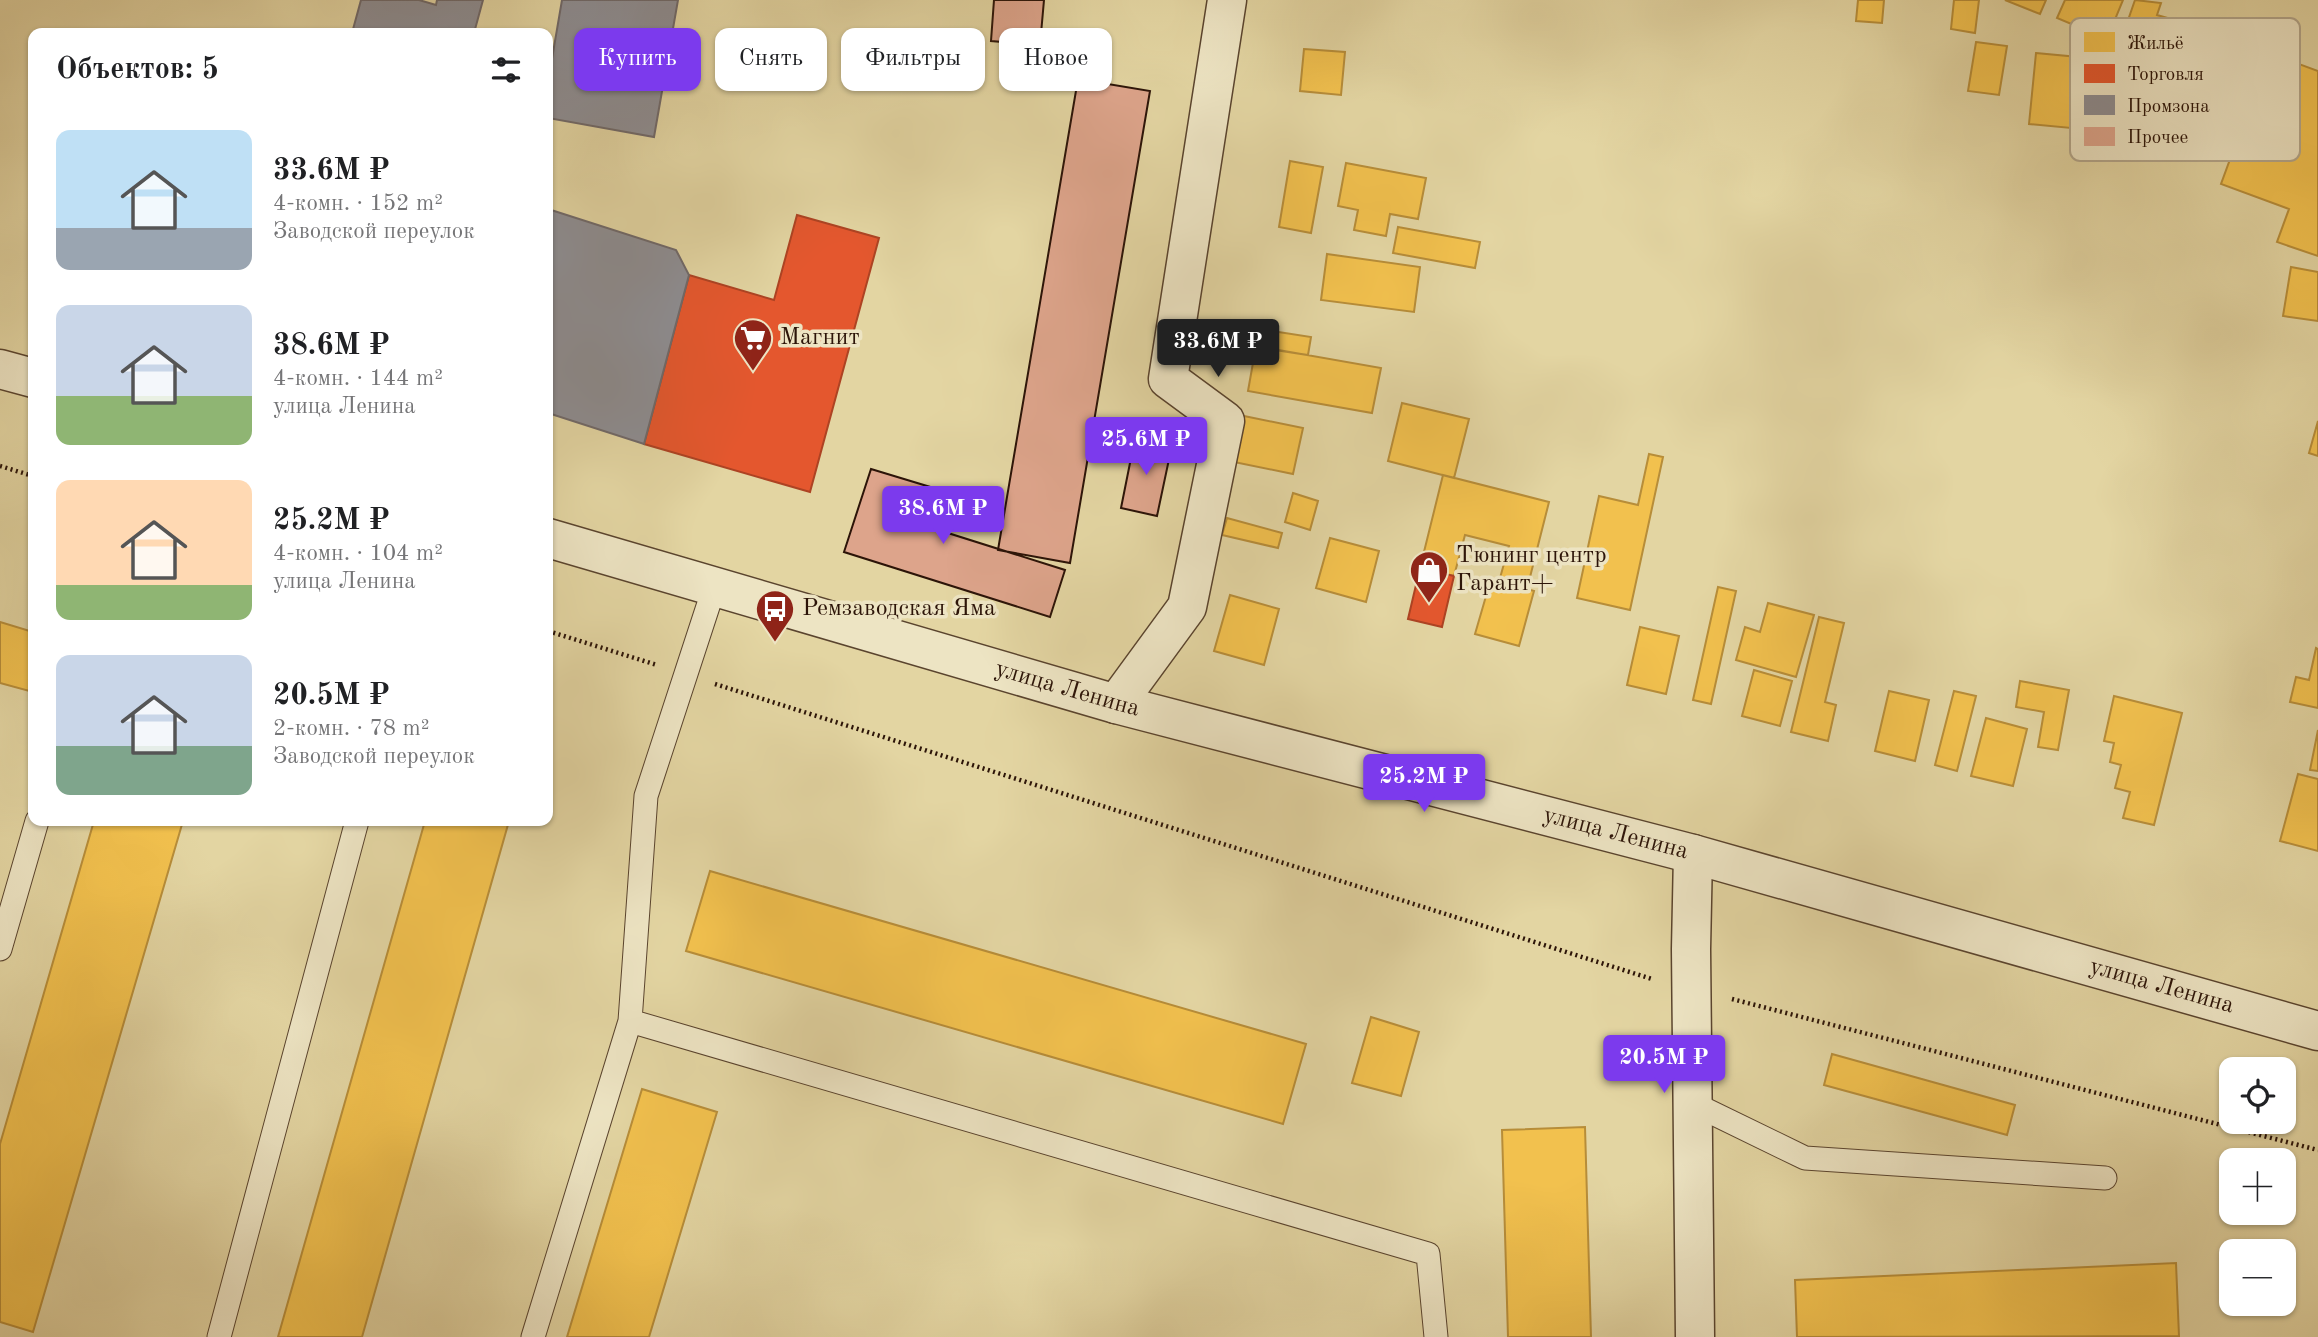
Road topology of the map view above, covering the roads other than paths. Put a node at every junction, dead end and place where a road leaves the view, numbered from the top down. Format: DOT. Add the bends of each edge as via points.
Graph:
graph roads {
  1 [pos="1227,0"];
  2 [pos="0,369"];
  3 [pos="28,377"];
  4 [pos="553,540"];
  5 [pos="715,589"];
  6 [pos="1116,704"];
  7 [pos="36,826"];
  8 [pos="356,826"];
  9 [pos="1693,854"];
  10 [pos="0,949"];
  11 [pos="631,1021"];
  12 [pos="2318,1031"];
  13 [pos="1694,1104"];
  14 [pos="2105,1178"];
  15 [pos="219,1337"];
  16 [pos="533,1337"];
  17 [pos="1436,1337"];
  18 [pos="1695,1337"];
  1 -- 6 [label="street" via="1168,379 1225,421 1187,607"];
  2 -- 3 [label="street"];
  4 -- 5 [label="street, улица Ленина"];
  5 -- 6 [label="street, улица Ленина"];
  5 -- 11 [label="lane" via="646,796"];
  6 -- 9 [label="street, улица Ленина"];
  7 -- 10 [label="lane"];
  8 -- 15 [label="lane"];
  9 -- 12 [label="street, улица Ленина"];
  9 -- 13 [label="street"];
  11 -- 16 [label="lane"];
  11 -- 17 [label="lane" via="1428,1254"];
  13 -- 14 [label="lane" via="1805,1158"];
  13 -- 18 [label="street"];
}
